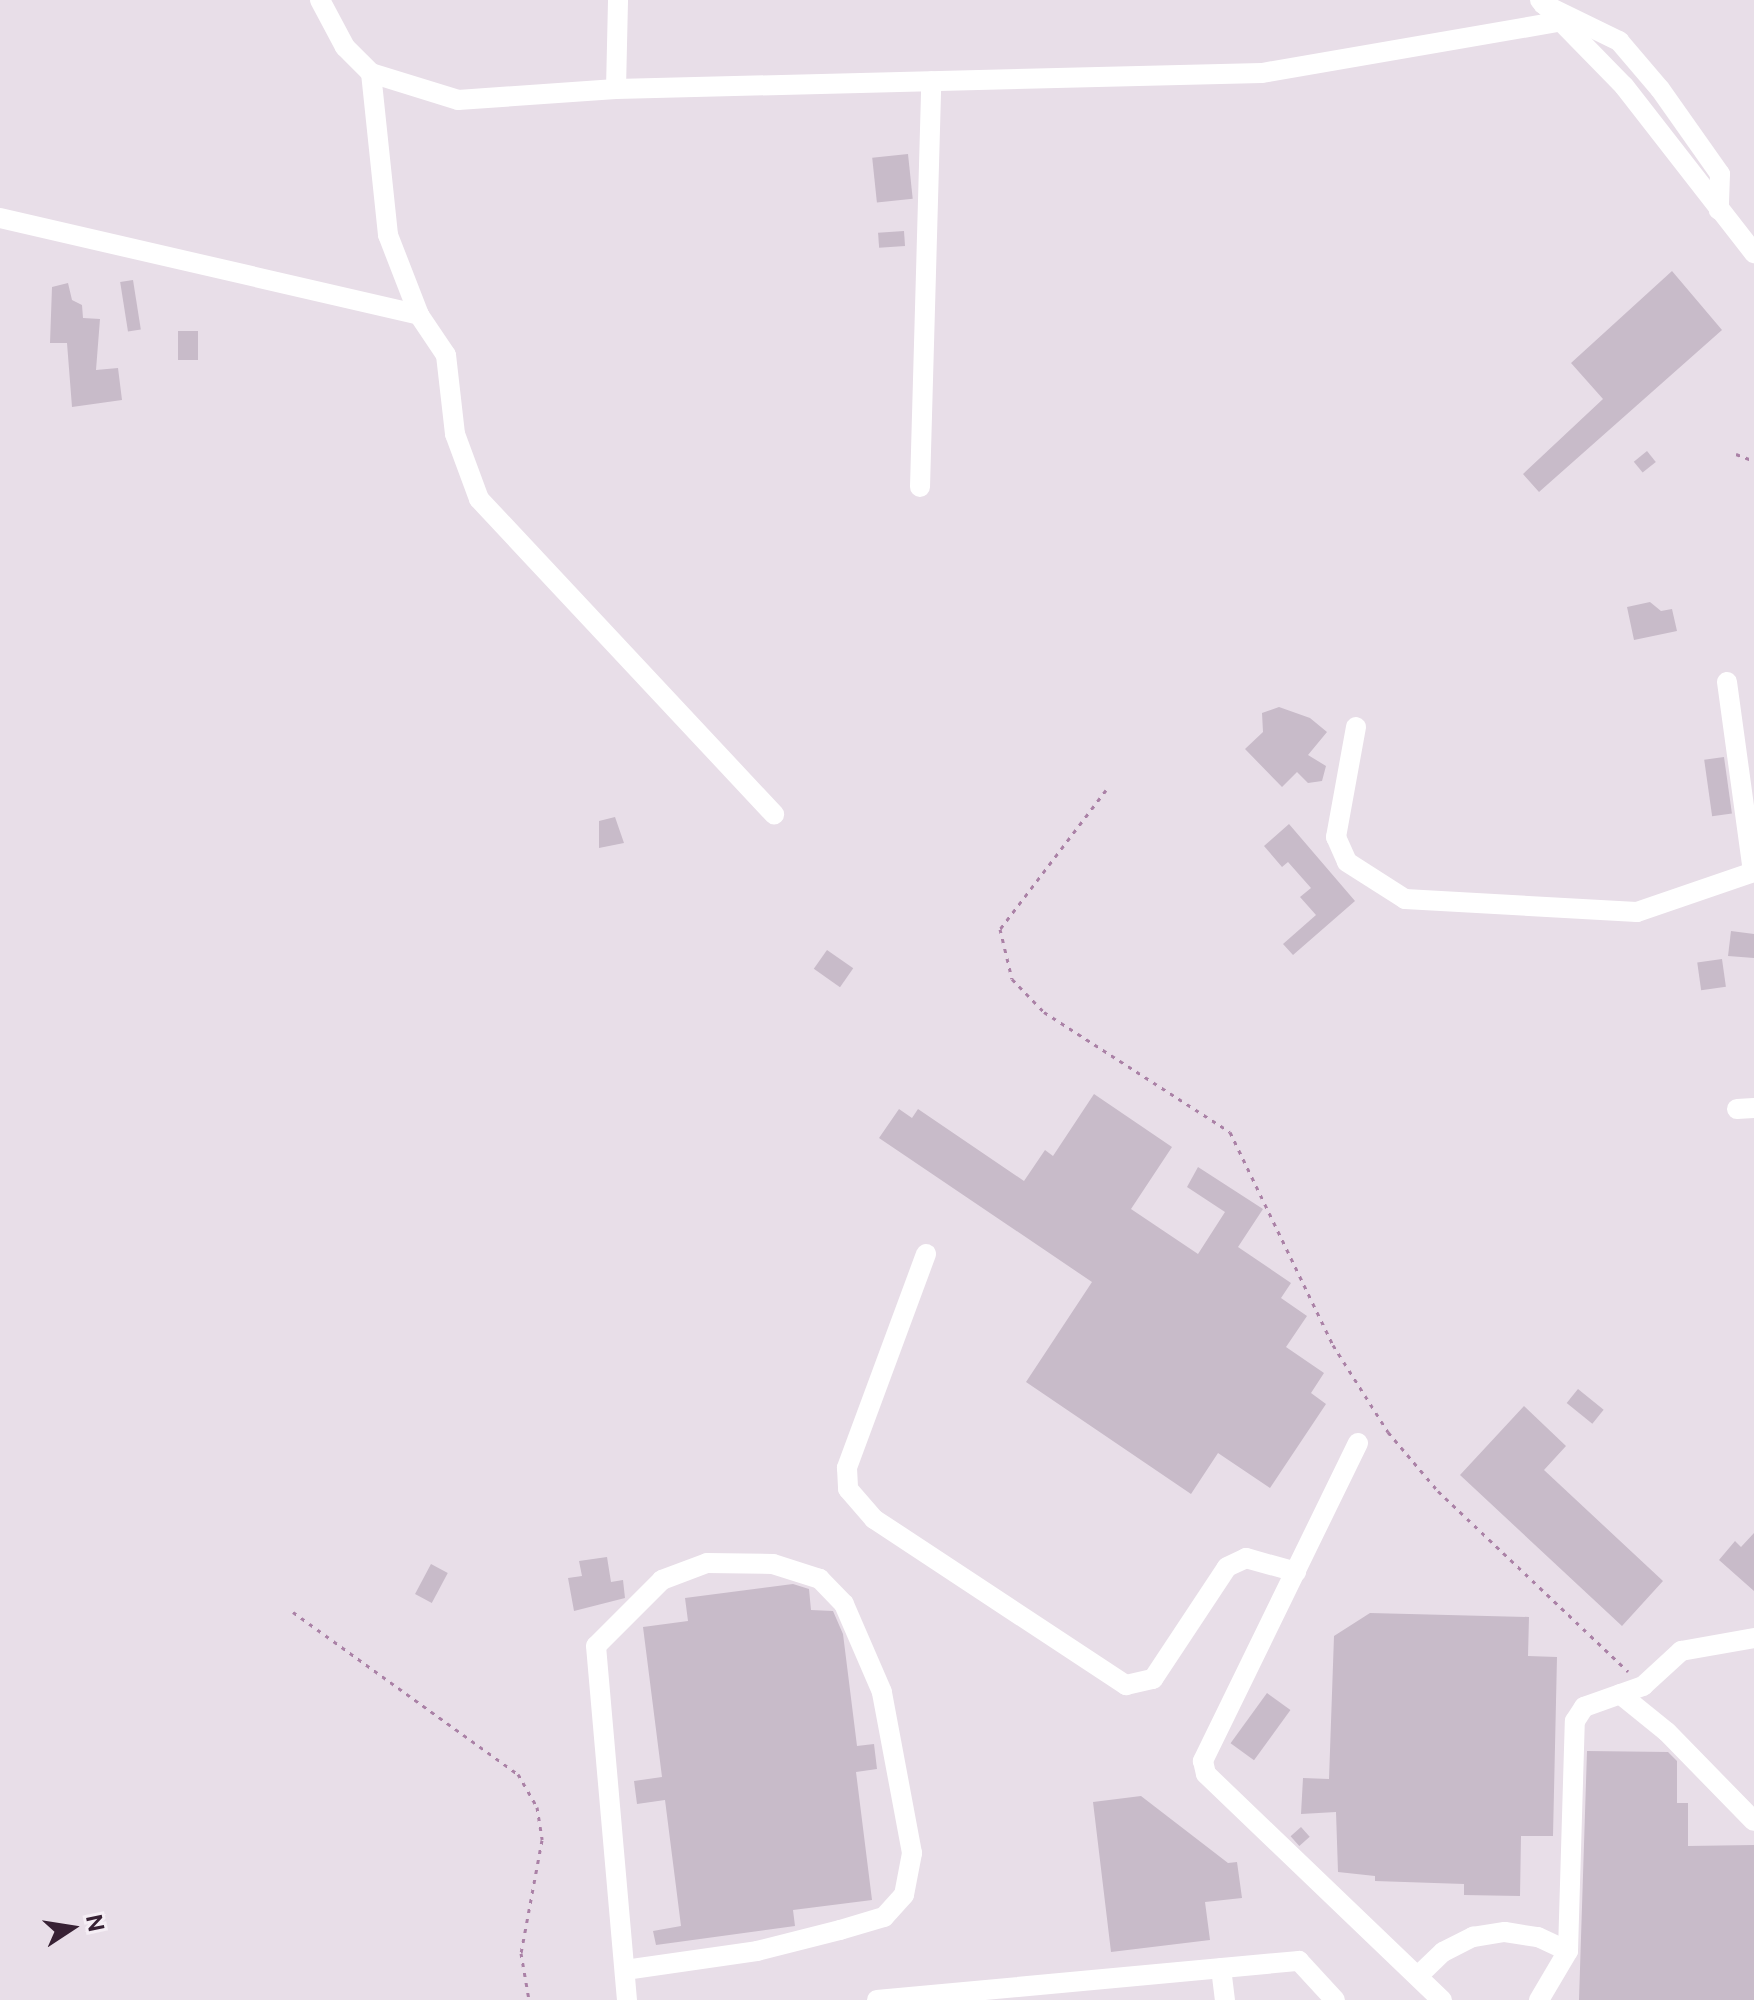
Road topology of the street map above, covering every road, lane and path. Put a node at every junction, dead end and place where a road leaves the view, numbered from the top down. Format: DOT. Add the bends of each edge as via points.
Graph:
graph roads {
  1 [pos="320,0"];
  2 [pos="618,0"];
  3 [pos="1542,2"];
  4 [pos="1558,22"];
  5 [pos="371,73"];
  6 [pos="931,81"];
  7 [pos="616,89"];
  8 [pos="1719,210"];
  9 [pos="0,218"];
  10 [pos="1754,253"];
  11 [pos="419,315"];
  12 [pos="1736,454"];
  13 [pos="1754,461"];
  14 [pos="920,487"];
  15 [pos="1727,682"];
  16 [pos="1356,727"];
  17 [pos="1106,790"];
  18 [pos="774,814"];
  19 [pos="1753,872"];
  20 [pos="926,1254"];
  21 [pos="1358,1443"];
  22 [pos="1296,1572"];
  23 [pos="293,1612"];
  24 [pos="1754,1638"];
  25 [pos="1643,1686"];
  26 [pos="1620,1694"];
  27 [pos="1754,1821"];
  28 [pos="1568,1951"];
  29 [pos="1221,1968"];
  30 [pos="625,1970"];
  31 [pos="1419,1975"];
  32 [pos="921,1998"];
  33 [pos="529,2000"];
  34 [pos="627,2000"];
  35 [pos="877,2000"];
  36 [pos="1225,2000"];
  37 [pos="1335,2000"];
  38 [pos="1442,2000"];
  39 [pos="1539,2000"];
  1 -- 5 [label="street" via="345,47"];
  2 -- 7 [label="street"];
  3 -- 4 [label="street"];
  3 -- 8 [label="street" via="1619,41 1650,77 1720,174"];
  4 -- 6 [label="street" via="1262,73"];
  4 -- 8 [label="street" via="1624,86"];
  5 -- 7 [label="street" via="458,100"];
  5 -- 11 [label="street" via="388,235"];
  6 -- 7 [label="street"];
  6 -- 14 [label="street"];
  8 -- 10 [label="street"];
  9 -- 11 [label="street"];
  11 -- 18 [label="street" via="446,355 455,434 479,499"];
  12 -- 13 [label="path"];
  15 -- 19 [label="street"];
  16 -- 19 [label="street" via="1336,837 1347,862 1405,899 1637,912"];
  17 -- 25 [label="path" via="1000,929 1012,979 1044,1012 1230,1132 1333,1345 1388,1432 1438,1491"];
  20 -- 22 [label="street" via="847,1468 848,1489 874,1519 1126,1685 1153,1679 1227,1567 1246,1558"];
  21 -- 22 [label="street"];
  22 -- 31 [label="street" via="1206,1746 1206,1774"];
  23 -- 33 [label="path" via="518,1774 537,1807 542,1840 521,1953"];
  24 -- 25 [label="street" via="1681,1651"];
  25 -- 26 [label="street"];
  26 -- 27 [label="street" via="1667,1732"];
  26 -- 28 [label="street" via="1584,1707 1575,1721"];
  28 -- 31 [label="street" via="1538,1937 1505,1932 1453,1947"];
  28 -- 39 [label="street"];
  29 -- 32 [label="street"];
  29 -- 36 [label="street"];
  29 -- 37 [label="street" via="1299,1961"];
  30 -- 30 [label="street" via="596,1646 662,1580 707,1563 773,1564 820,1579 844,1604 882,1692 912,1853 904,1895 884,1917 840,1930 757,1951"];
  30 -- 34 [label="street"];
  31 -- 38 [label="street"];
  32 -- 35 [label="street"];
}
